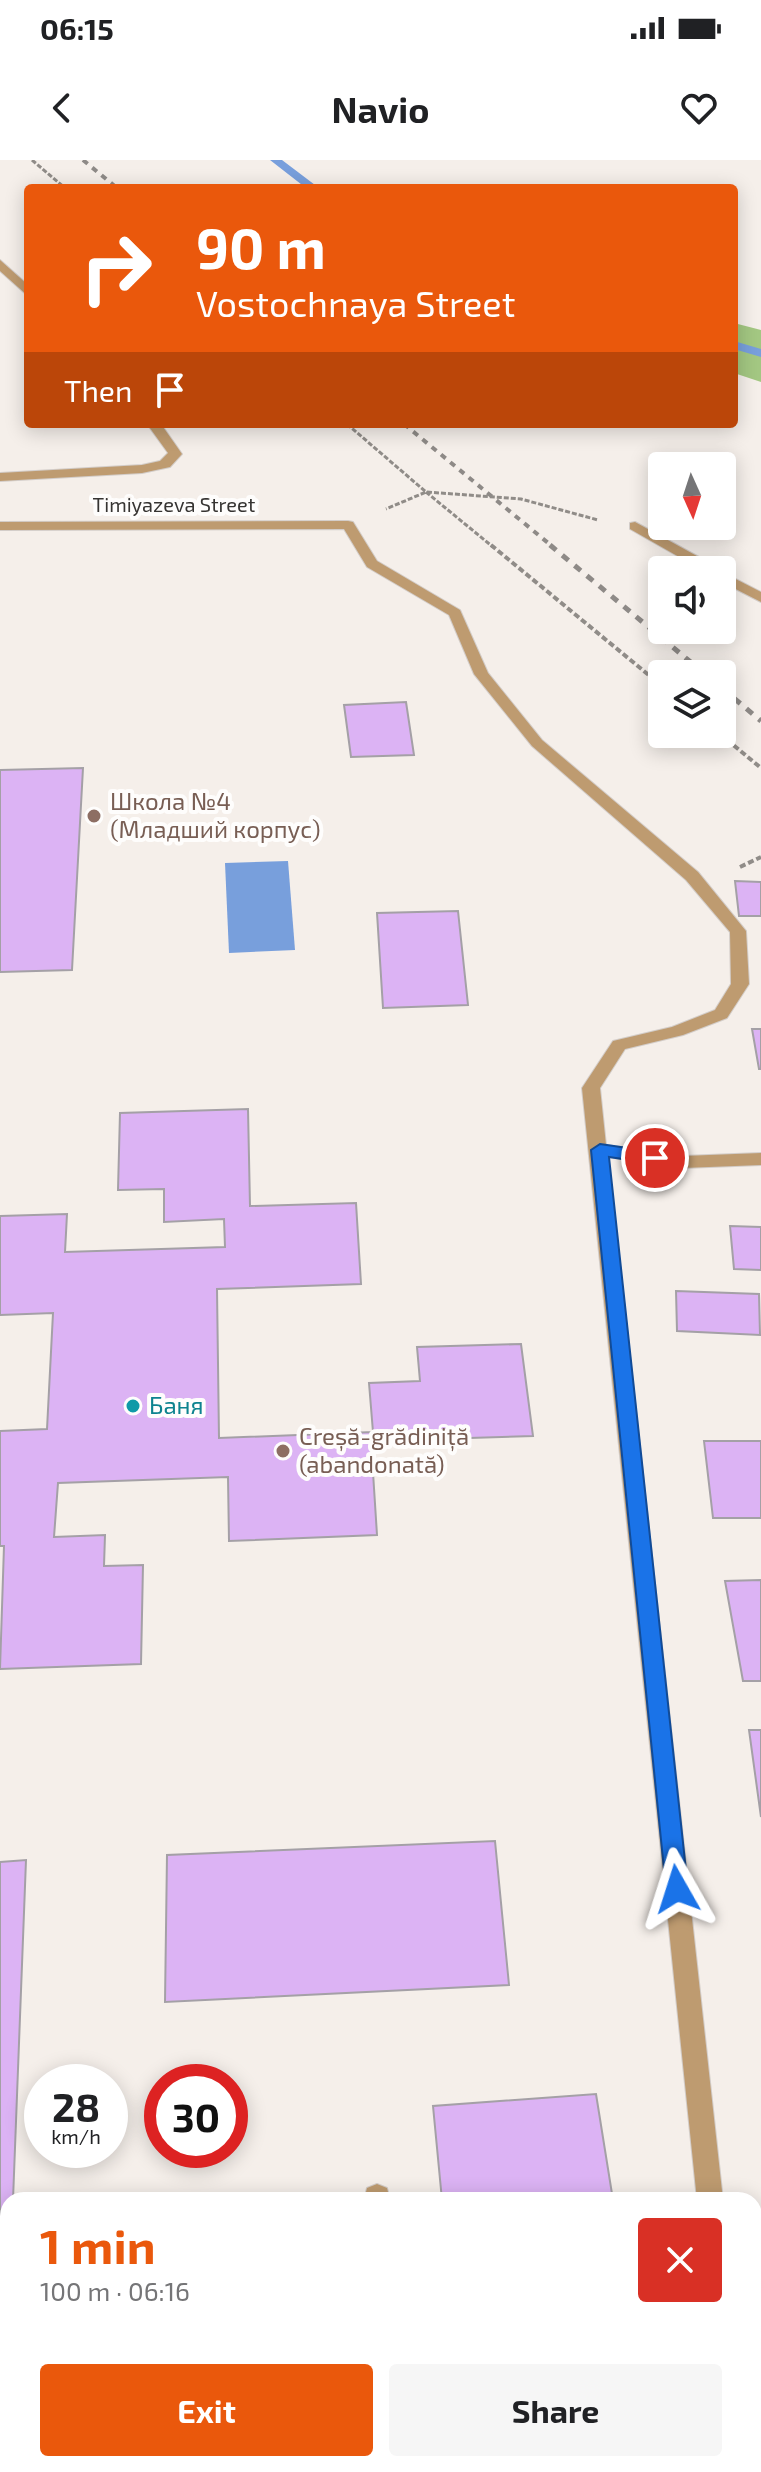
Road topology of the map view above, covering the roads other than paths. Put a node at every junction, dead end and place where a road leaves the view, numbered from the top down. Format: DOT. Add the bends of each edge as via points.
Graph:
graph roads {
  1 [pos="0,264"];
  2 [pos="24,288"];
  3 [pos="157,428"];
  4 [pos="0,477"];
  5 [pos="0,526"];
  6 [pos="635,526"];
  7 [pos="688,556"];
  8 [pos="736,584"];
  9 [pos="761,598"];
  10 [pos="600,1150"];
  11 [pos="761,1159"];
  12 [pos="709,2192"];
  1 -- 2 [label="street"];
  3 -- 4 [label="street" via="175,454 165,464"];
  5 -- 10 [label="street, Timiyazeva Street" via="348,525 372,564 455,613 481,674 537,743 692,876 738,931 740,984 721,1014 619,1045 591,1088"];
  6 -- 7 [label="street"];
  8 -- 9 [label="street"];
  10 -- 11 [label="street" via="683,1162"];
  10 -- 12 [label="street"];
}
